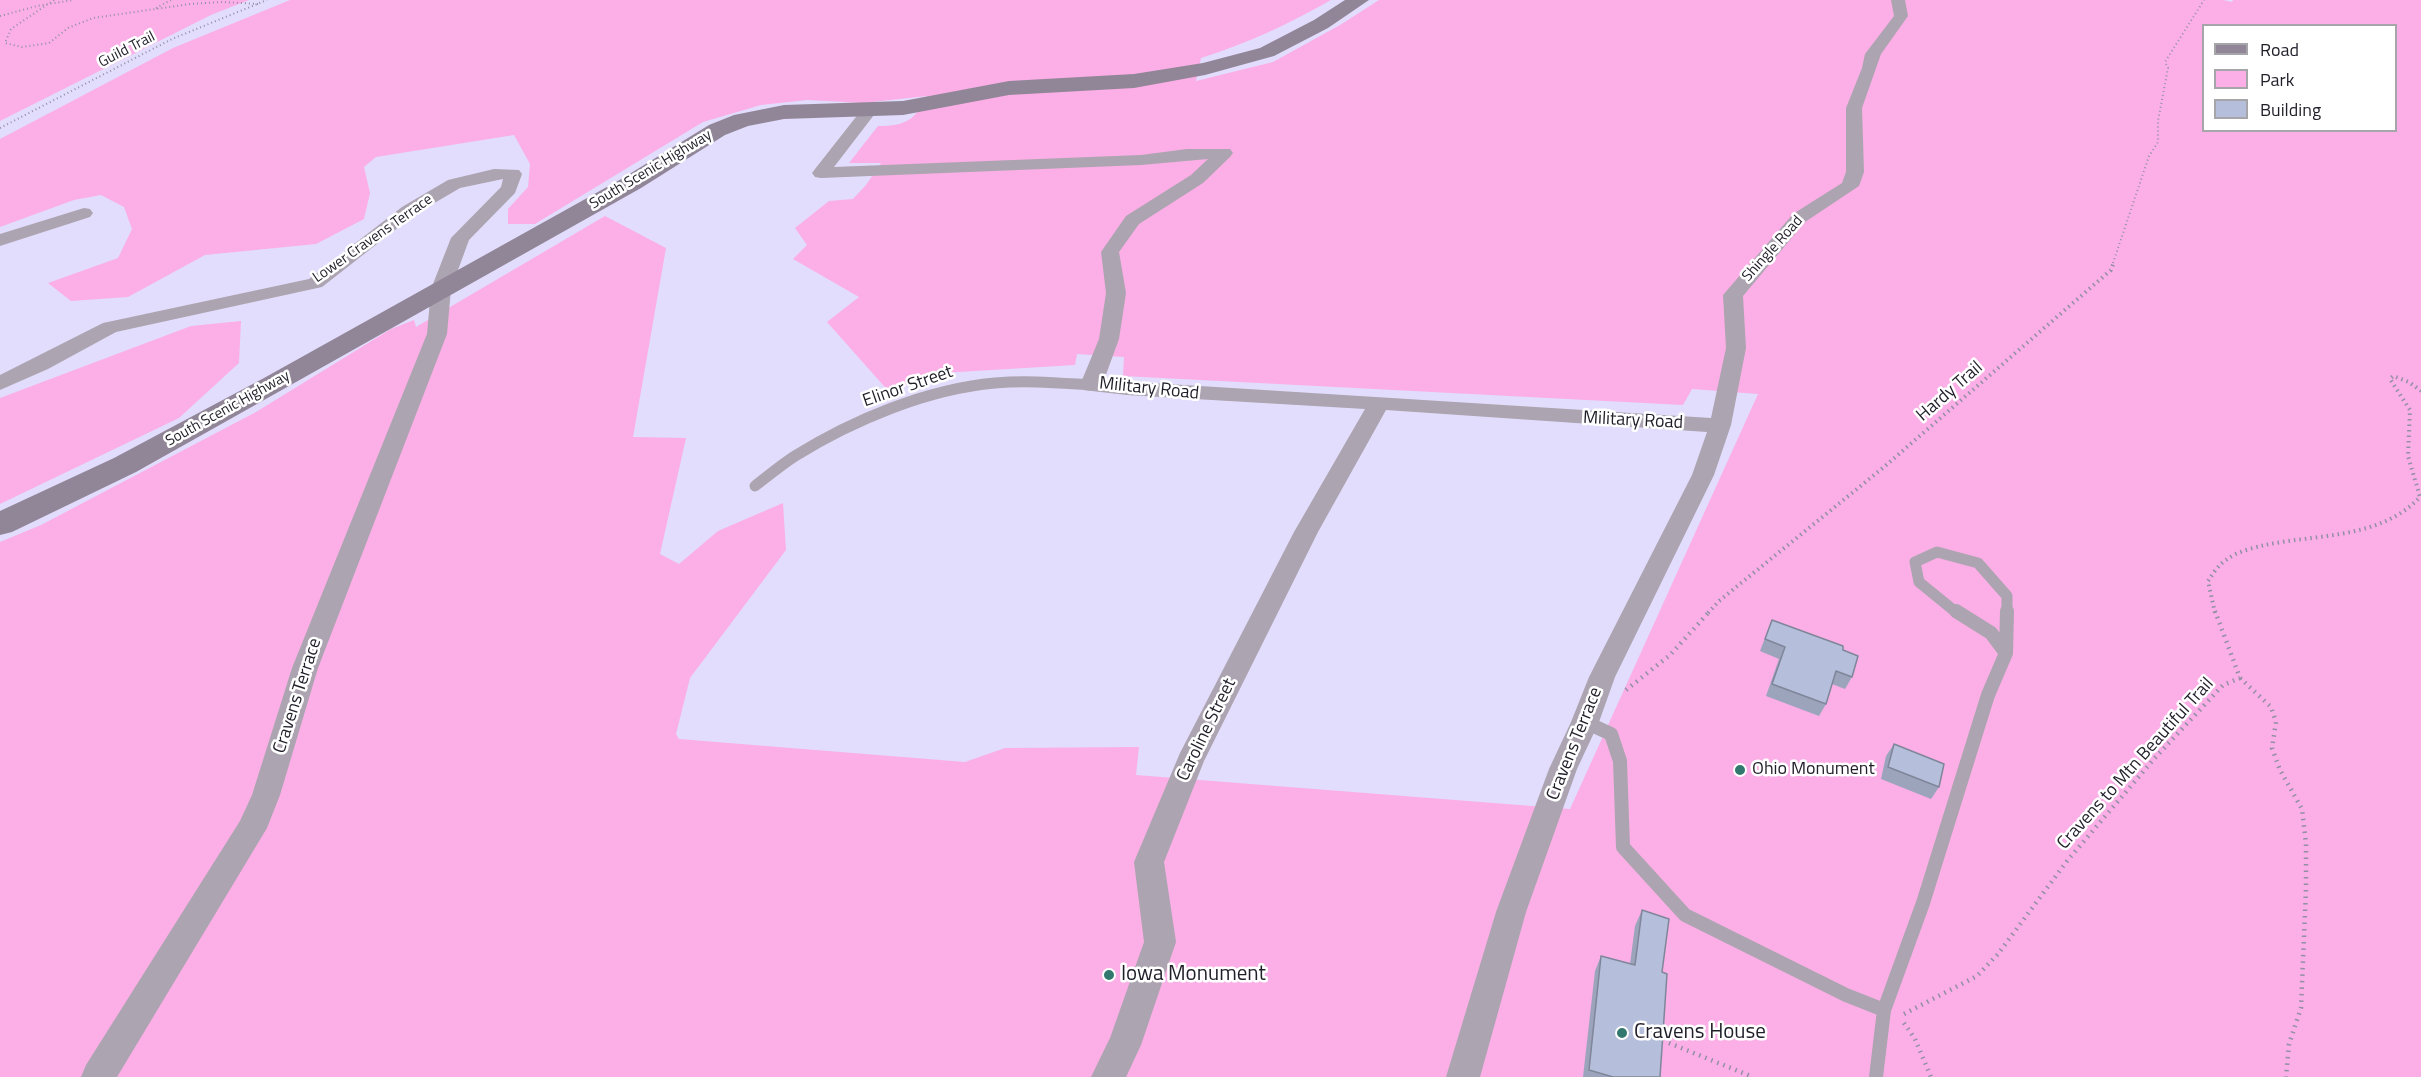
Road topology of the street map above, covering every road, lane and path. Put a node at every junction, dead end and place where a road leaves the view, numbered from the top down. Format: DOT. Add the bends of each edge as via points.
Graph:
graph roads {
  1 [pos="54,0"];
  2 [pos="73,0"];
  3 [pos="171,0"];
  4 [pos="267,0"];
  5 [pos="1359,0"];
  6 [pos="1898,0"];
  7 [pos="2204,0"];
  8 [pos="48,4"];
  9 [pos="258,4"];
  10 [pos="153,10"];
  11 [pos="0,16"];
  12 [pos="869,111"];
  13 [pos="0,128"];
  14 [pos="84,213"];
  15 [pos="0,240"];
  16 [pos="441,289"];
  17 [pos="0,383"];
  18 [pos="1090,385"];
  19 [pos="2421,392"];
  20 [pos="1379,403"];
  21 [pos="1720,425"];
  22 [pos="756,486"];
  23 [pos="0,524"];
  24 [pos="2006,653"];
  25 [pos="2240,678"];
  26 [pos="1623,692"];
  27 [pos="1585,722"];
  28 [pos="1884,1010"];
  29 [pos="1669,1042"];
  30 [pos="98,1077"];
  31 [pos="1108,1077"];
  32 [pos="1463,1077"];
  33 [pos="1752,1077"];
  34 [pos="1876,1077"];
  35 [pos="1931,1077"];
  36 [pos="2286,1077"];
  1 -- 8 [label="path"];
  2 -- 8 [label="path"];
  3 -- 10 [label="path"];
  4 -- 9 [label="path, Guild Trail"];
  5 -- 12 [label="main road, South Scenic Highway" via="1276,48 1215,66 1134,81 1009,88 929,105"];
  6 -- 21 [label="street, Shingle Road" via="1901,16 1873,54 1854,108 1855,172 1850,186 1799,218 1733,295 1736,348"];
  7 -- 26 [label="path, Hardy Trail" via="2165,62 2168,68 2158,142 2149,156 2111,270 1884,467 1719,601 1670,655"];
  8 -- 10 [label="path" via="11,29 5,44 49,44 68,28 93,18"];
  8 -- 11 [label="path"];
  9 -- 10 [label="path" via="190,3"];
  9 -- 13 [label="path, Guild Trail" via="172,39"];
  12 -- 16 [label="main road, South Scenic Highway" via="784,112 742,120 717,130 632,183"];
  12 -- 18 [label="street, Military Road" via="821,173 1224,153 1197,179 1132,220 1110,252 1116,293 1109,339"];
  14 -- 15 [label="street"];
  16 -- 17 [label="street, Lower Cravens Terrace" via="460,238 509,189 513,174 494,174 454,184 408,212 315,283 110,327"];
  16 -- 23 [label="main road, South Scenic Highway" via="125,465"];
  16 -- 30 [label="street, Cravens Terrace" via="436,334 305,668 252,828"];
  18 -- 20 [label="street, Military Road" via="1178,394"];
  18 -- 22 [label="lane, Elinor Street" via="982,385 931,396 845,430 796,456"];
  19 -- 25 [label="path, Cravens to Mtn Beautiful Trail" via="2399,377 2390,379 2410,410 2408,456 2420,497 2415,506 2403,516 2358,531 2269,542 2228,557 2208,580 2218,624"];
  20 -- 21 [label="street, Military Road"];
  20 -- 31 [label="street, Caroline Street" via="1306,532 1190,762 1149,862 1160,942 1124,1045"];
  21 -- 27 [label="street, Cravens Terrace" via="1703,475 1602,677"];
  24 -- 24 [label="lane" via="2007,596 1978,564 1937,552 1915,562 1918,582 1965,619 1991,633"];
  24 -- 28 [label="lane" via="1988,695 1923,903"];
  25 -- 35 [label="path, Cravens to Mtn Beautiful Trail" via="2223,685 2154,759 1977,976 1900,1016"];
  25 -- 36 [label="path" via="2271,707 2277,722 2272,748 2302,809 2306,889 2301,1008 2289,1044"];
  27 -- 28 [label="lane" via="1611,734 1620,761 1623,847 1685,915"];
  27 -- 32 [label="street, Cravens Terrace" via="1563,769 1511,912"];
  28 -- 34 [label="lane"];
  29 -- 33 [label="path"];
}
